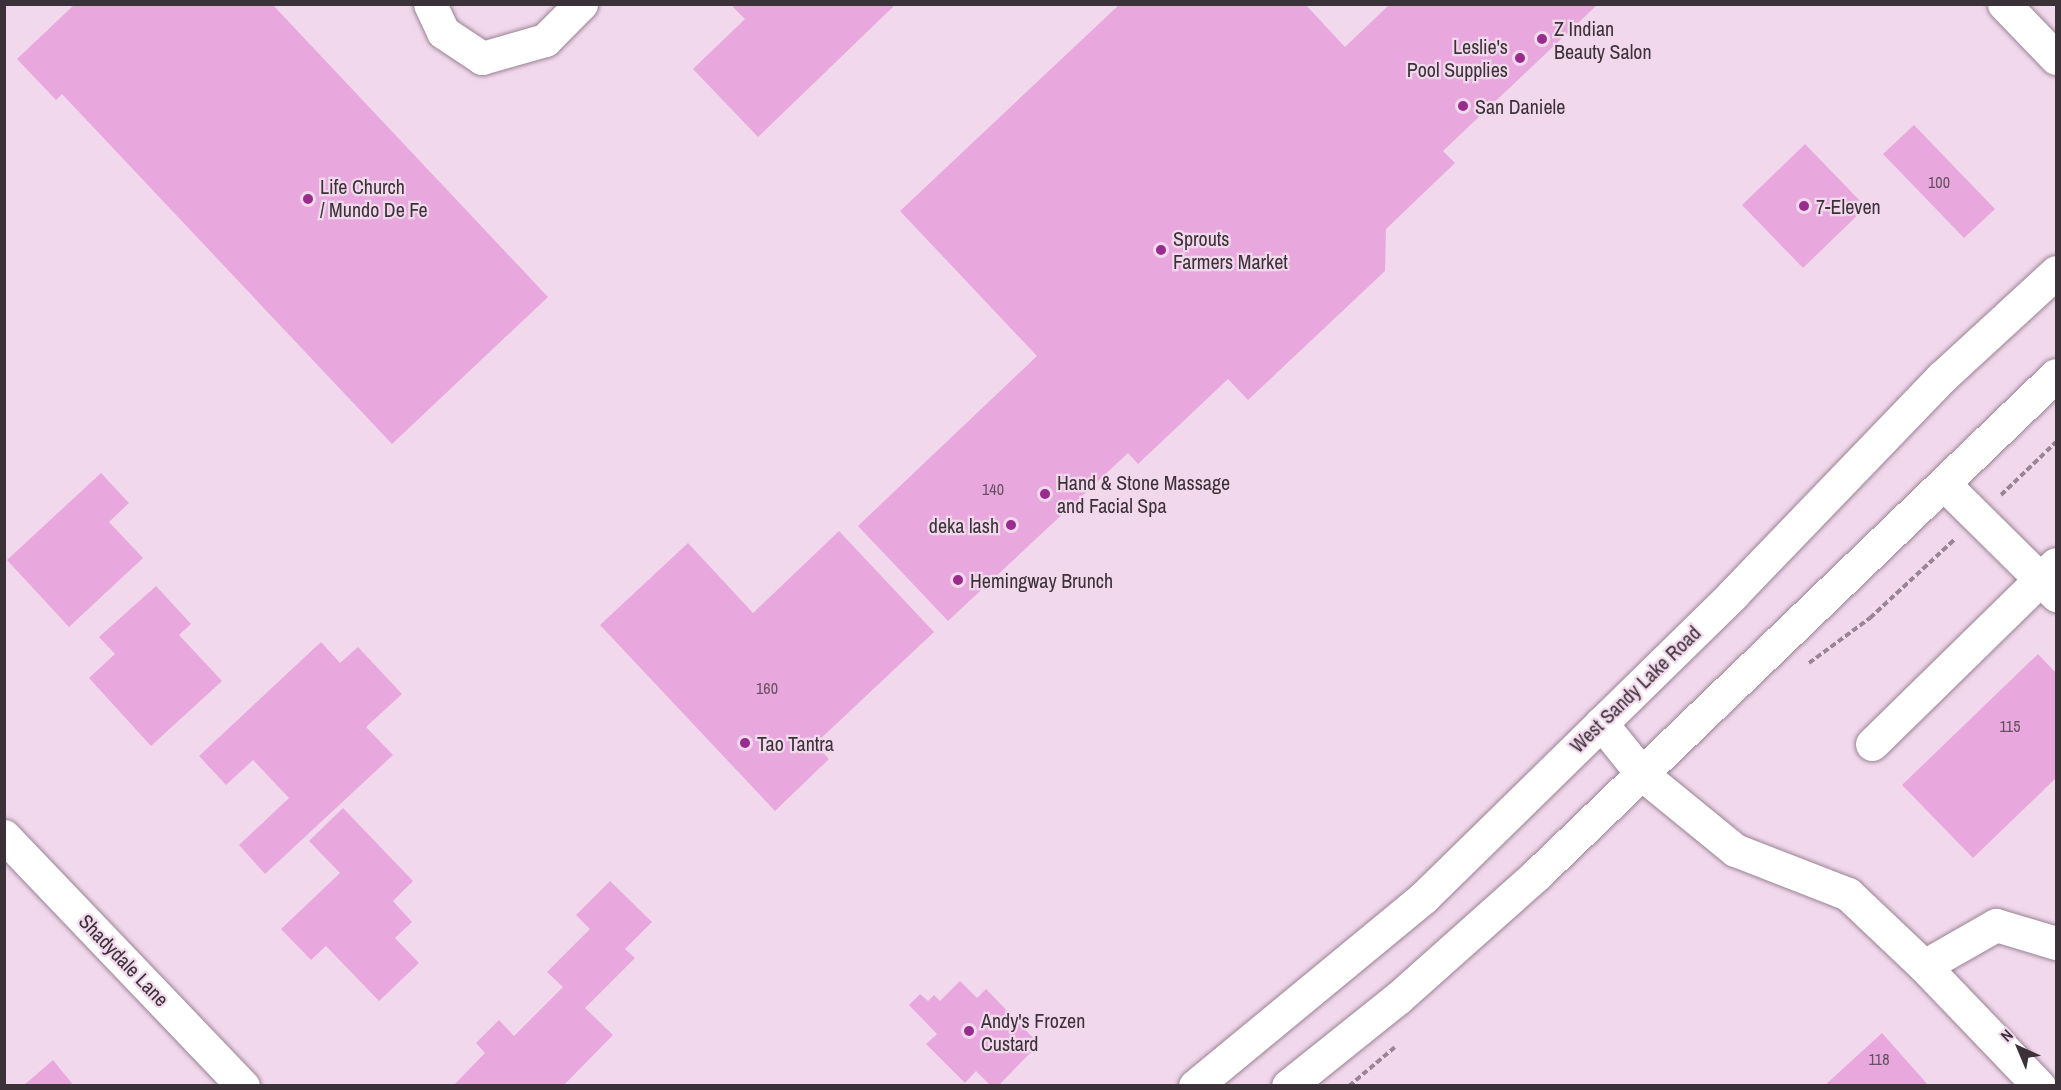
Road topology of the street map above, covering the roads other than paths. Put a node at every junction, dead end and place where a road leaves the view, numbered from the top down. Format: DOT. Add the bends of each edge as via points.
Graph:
graph roads {
  1 [pos="430,4"];
  2 [pos="581,4"];
  3 [pos="2004,4"];
  4 [pos="2056,58"];
  5 [pos="2056,272"];
  6 [pos="2056,375"];
  7 [pos="1944,484"];
  8 [pos="2052,579"];
  9 [pos="1601,723"];
  10 [pos="1872,744"];
  11 [pos="1643,775"];
  12 [pos="4,836"];
  13 [pos="2056,943"];
  14 [pos="1924,966"];
  15 [pos="243,1086"];
  16 [pos="1195,1086"];
  17 [pos="1288,1086"];
  18 [pos="2039,1086"];
  1 -- 2 [label="main road" via="443,32 482,58 545,40"];
  3 -- 4 [label="main road"];
  5 -- 9 [label="main road, West Sandy Lake Road" via="1942,377 1733,594"];
  6 -- 7 [label="main road"];
  7 -- 8 [label="main road"];
  7 -- 11 [label="main road"];
  8 -- 10 [label="main road"];
  9 -- 11 [label="main road"];
  9 -- 16 [label="main road, West Sandy Lake Road" via="1424,897"];
  11 -- 14 [label="main road" via="1735,850 1848,894"];
  11 -- 17 [label="main road" via="1398,998"];
  12 -- 15 [label="main road, Shadydale Lane"];
  13 -- 14 [label="main road" via="1996,925"];
  14 -- 18 [label="main road"];
}
